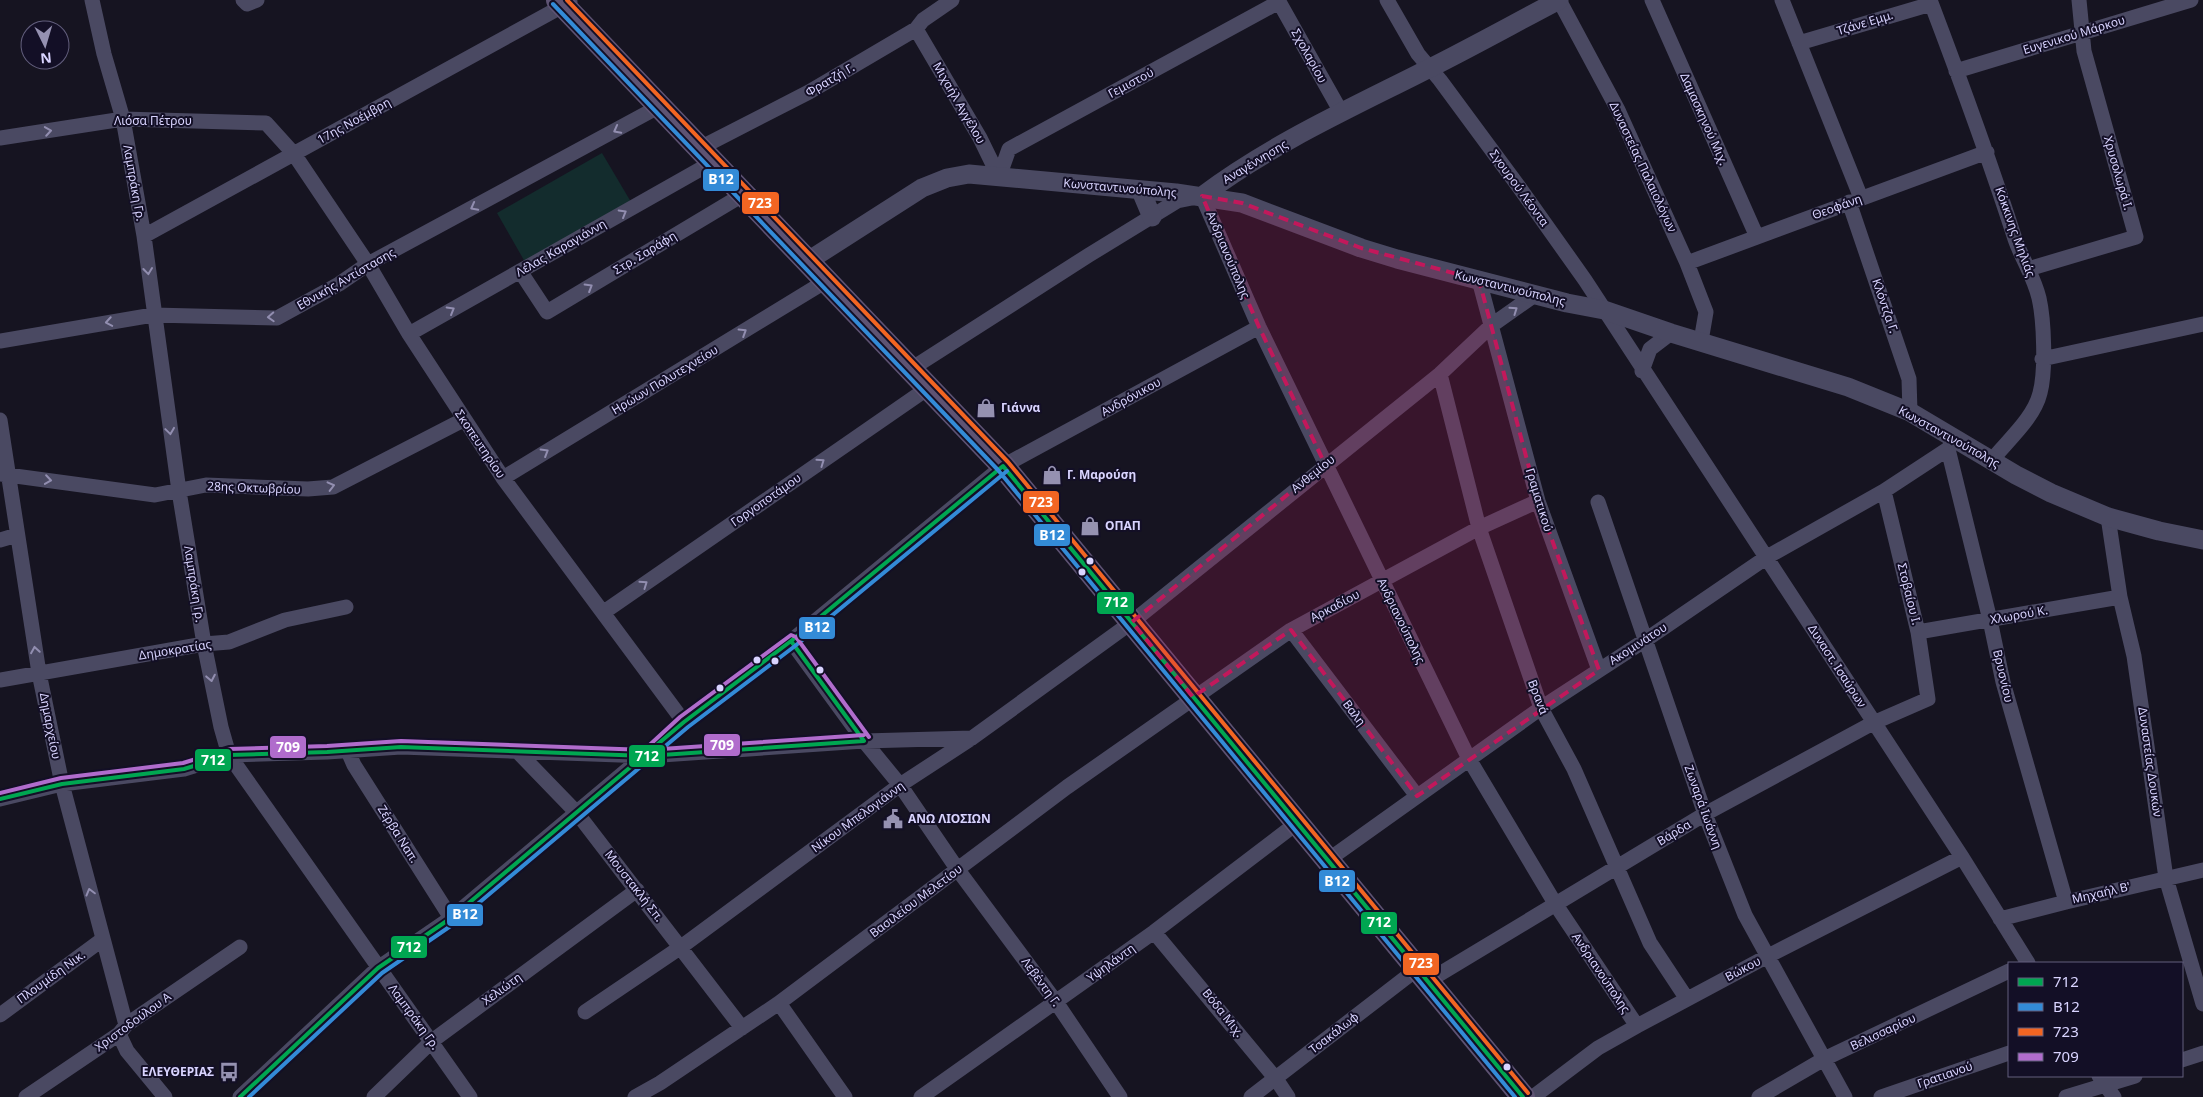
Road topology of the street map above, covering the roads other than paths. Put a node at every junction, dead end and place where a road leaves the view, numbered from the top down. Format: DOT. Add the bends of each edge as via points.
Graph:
graph roads {
  1 [pos="92,0"];
  2 [pos="952,0"];
  3 [pos="1387,0"];
  4 [pos="1559,0"];
  5 [pos="1652,0"];
  6 [pos="1782,0"];
  7 [pos="2079,0"];
  8 [pos="2191,0"];
  9 [pos="1278,1"];
  10 [pos="565,2"];
  11 [pos="1931,2"];
  12 [pos="916,29"];
  13 [pos="2081,33"];
  14 [pos="1799,43"];
  15 [pos="1429,69"];
  16 [pos="1956,71"];
  17 [pos="660,106"];
  18 [pos="1341,112"];
  19 [pos="122,119"];
  20 [pos="0,138"];
  21 [pos="1987,152"];
  22 [pos="294,154"];
  23 [pos="706,155"];
  24 [pos="999,177"];
  25 [pos="1141,191"];
  26 [pos="744,194"];
  27 [pos="1202,196"];
  28 [pos="1855,200"];
  29 [pos="1152,217"];
  30 [pos="144,236"];
  31 [pos="1757,237"];
  32 [pos="808,262"];
  33 [pos="1687,263"];
  34 [pos="368,264"];
  35 [pos="2028,269"];
  36 [pos="520,271"];
  37 [pos="1479,280"];
  38 [pos="826,281"];
  39 [pos="1536,294"];
  40 [pos="1604,310"];
  41 [pos="153,315"];
  42 [pos="2203,324"];
  43 [pos="1492,325"];
  44 [pos="1259,327"];
  45 [pos="1671,333"];
  46 [pos="409,334"];
  47 [pos="1701,340"];
  48 [pos="0,341"];
  49 [pos="2042,359"];
  50 [pos="911,370"];
  51 [pos="1642,371"];
  52 [pos="1440,374"];
  53 [pos="928,388"];
  54 [pos="1910,412"];
  55 [pos="0,420"];
  56 [pos="463,420"];
  57 [pos="1951,444"];
  58 [pos="1992,460"];
  59 [pos="1325,464"];
  60 [pos="1003,466"];
  61 [pos="4,474"];
  62 [pos="503,478"];
  63 [pos="179,491"];
  64 [pos="1884,491"];
  65 [pos="1538,501"];
  66 [pos="1598,502"];
  67 [pos="2108,517"];
  68 [pos="1479,528"];
  69 [pos="17,535"];
  70 [pos="0,540"];
  71 [pos="2203,540"];
  72 [pos="1767,557"];
  73 [pos="1382,581"];
  74 [pos="2120,597"];
  75 [pos="346,607"];
  76 [pos="604,612"];
  77 [pos="1990,620"];
  78 [pos="1132,622"];
  79 [pos="1291,630"];
  80 [pos="1918,632"];
  81 [pos="791,641"];
  82 [pos="1644,641"];
  83 [pos="204,644"];
  84 [pos="1599,670"];
  85 [pos="39,673"];
  86 [pos="0,680"];
  87 [pos="1193,697"];
  88 [pos="1928,699"];
  89 [pos="1541,708"];
  90 [pos="684,722"];
  91 [pos="1873,723"];
  92 [pos="972,738"];
  93 [pos="864,741"];
  94 [pos="347,749"];
  95 [pos="517,751"];
  96 [pos="229,754"];
  97 [pos="646,756"];
  98 [pos="1469,759"];
  99 [pos="62,784"];
  100 [pos="900,785"];
  101 [pos="1417,796"];
  102 [pos="0,799"];
  103 [pos="577,814"];
  104 [pos="1705,814"];
  105 [pos="1297,823"];
  106 [pos="1962,857"];
  107 [pos="1328,860"];
  108 [pos="1617,868"];
  109 [pos="958,870"];
  110 [pos="2203,870"];
  111 [pos="2166,878"];
  112 [pos="637,890"];
  113 [pos="2066,902"];
  114 [pos="1556,906"];
  115 [pos="451,918"];
  116 [pos="2000,920"];
  117 [pos="1154,932"];
  118 [pos="103,939"];
  119 [pos="240,947"];
  120 [pos="680,947"];
  121 [pos="1766,957"];
  122 [pos="2026,962"];
  123 [pos="378,968"];
  124 [pos="2008,971"];
  125 [pos="1423,975"];
  126 [pos="1687,999"];
  127 [pos="1056,1002"];
  128 [pos="779,1003"];
  129 [pos="2203,1004"];
  130 [pos="585,1012"];
  131 [pos="0,1015"];
  132 [pos="1637,1026"];
  133 [pos="742,1028"];
  134 [pos="123,1030"];
  135 [pos="432,1041"];
  136 [pos="2008,1053"];
  137 [pos="2203,1054"];
  138 [pos="1824,1059"];
  139 [pos="2183,1060"];
  140 [pos="2132,1077"];
  141 [pos="1276,1079"];
  142 [pos="2106,1086"];
  143 [pos="26,1097"];
  144 [pos="165,1097"];
  145 [pos="240,1097"];
  146 [pos="374,1097"];
  147 [pos="470,1097"];
  148 [pos="634,1097"];
  149 [pos="845,1097"];
  150 [pos="921,1097"];
  151 [pos="1120,1097"];
  152 [pos="1251,1097"];
  153 [pos="1288,1097"];
  154 [pos="1523,1097"];
  155 [pos="1533,1097"];
  156 [pos="1759,1097"];
  157 [pos="1845,1097"];
  158 [pos="1881,1097"];
  159 [pos="2066,1097"];
  1 -- 19 [label="street, Λαμπράκη Γρ."];
  2 -- 12 [label="street, Φρατζή Γ." via="923,20"];
  3 -- 15 [label="street, Σγουρού Λέοντα"];
  4 -- 15 [label="street, Αναγέννησης"];
  4 -- 33 [label="street, Δυναστείας Παλαιολόγων" via="1618,110"];
  5 -- 31 [label="street, Δαμασκηνού Μιχ."];
  6 -- 14 [label="street, Κλόντζα Γ."];
  7 -- 13 [label="street, Χρυσολωρά Ι."];
  8 -- 13 [label="street, Ευγενικού Μάρκου"];
  9 -- 18 [label="street, Σχολαρίου"];
  9 -- 24 [label="street, Γεμιστού" via="1009,149"];
  10 -- 17 [label="main road"];
  10 -- 22 [label="street, 17ης Νοέμβρη"];
  11 -- 14 [label="street, Τζάνε Εμμ."];
  11 -- 16 [label="street, Κόκκινης Μηλιάς"];
  12 -- 23 [label="street, Φρατζή Γ."];
  12 -- 24 [label="street, Μιχαήλ Αγγέλου" via="980,138"];
  13 -- 16 [label="street, Ευγενικού Μάρκου"];
  13 -- 35 [label="street, Χρυσολωρά Ι." via="2136,237"];
  14 -- 28 [label="street, Κλόντζα Γ."];
  15 -- 18 [label="street, Αναγέννησης"];
  15 -- 40 [label="street, Σγουρού Λέοντα" via="1519,187"];
  16 -- 21 [label="street, Κόκκινης Μηλιάς"];
  17 -- 23 [label="main road"];
  17 -- 34 [label="street, Εθνικής Αντίστασης, one-way"];
  18 -- 27 [label="street, Αναγέννησης" via="1236,171"];
  20 -- 19 [label="street, Λιόσα Πέτρου, one-way"];
  19 -- 22 [label="street, Λιόσα Πέτρου" via="266,124"];
  19 -- 30 [label="street, Λαμπράκη Γρ."];
  21 -- 28 [label="street, Θεοφάνη"];
  21 -- 35 [label="street, Κόκκινης Μηλιάς"];
  22 -- 30 [label="street, 17ης Νοέμβρη"];
  22 -- 34 [label="street, Σκοπευτηρίου"];
  23 -- 26 [label="main road"];
  36 -- 23 [label="street, Λέλας Καραγιάννη, one-way"];
  24 -- 25 [label="street, Κωνσταντινούπολης"];
  24 -- 32 [label="street, Κωνσταντινούπολης" via="969,174 922,188"];
  25 -- 27 [label="street, Κωνσταντινούπολης"];
  25 -- 29 [label="street"];
  26 -- 32 [label="main road"];
  36 -- 26 [label="street, Στρ. Σαράφη, one-way" via="547,312"];
  27 -- 29 [label="street, Αναγέννησης" via="1177,201"];
  27 -- 37 [label="street, Κωνσταντινούπολης" via="1242,203 1361,248"];
  27 -- 44 [label="street, Ανδριανούπολης"];
  28 -- 31 [label="street, Θεοφάνη"];
  28 -- 54 [label="street, Κλόντζα Γ." via="1909,379"];
  29 -- 50 [label="street, Αναγέννησης"];
  30 -- 41 [label="street, Λαμπράκη Γρ., one-way"];
  31 -- 33 [label="street, Θεοφάνη"];
  32 -- 38 [label="main road"];
  33 -- 47 [label="street, Δυναστείας Παλαιολόγων" via="1706,312"];
  34 -- 41 [label="street, Εθνικής Αντίστασης, one-way" via="277,318"];
  34 -- 46 [label="street, Σκοπευτηρίου"];
  35 -- 49 [label="street, Κόκκινης Μηλιάς" via="2039,300"];
  46 -- 36 [label="street, Λέλας Καραγιάννη, one-way"];
  37 -- 39 [label="street, Κωνσταντινούπολης"];
  37 -- 43 [label="street"];
  38 -- 50 [label="main road"];
  62 -- 38 [label="street, Ηρώων Πολυτεχνείου, one-way"];
  39 -- 40 [label="street, Κωνσταντινούπολης"];
  43 -- 39 [label="street, Ανθεμίου, one-way"];
  40 -- 45 [label="street, Κωνσταντινούπολης"];
  40 -- 51 [label="street, Δυναστ. Ισαύρων"];
  41 -- 48 [label="street, Εθνικής Αντίστασης, one-way"];
  41 -- 63 [label="street, Λαμπράκη Γρ., one-way"];
  42 -- 49 [label="street"];
  43 -- 52 [label="street, Ανθεμίου"];
  43 -- 65 [label="street, Γραματικού"];
  44 -- 59 [label="street, Ανδριανούπολης"];
  44 -- 60 [label="street, Ανδρόνικου"];
  45 -- 47 [label="street, Κωνσταντινούπολης"];
  45 -- 51 [label="street" via="1650,350"];
  46 -- 56 [label="street, Σκοπευτηρίου"];
  47 -- 54 [label="street, Κωνσταντινούπολης" via="1848,387"];
  49 -- 58 [label="street, Κόκκινης Μηλιάς" via="2040,393 2034,406"];
  50 -- 53 [label="main road"];
  51 -- 72 [label="street, Δυναστ. Ισαύρων"];
  52 -- 59 [label="street, Ανθεμίου"];
  52 -- 68 [label="street, Βρανά"];
  53 -- 60 [label="main road"];
  76 -- 53 [label="street, Γοργοποτάμου, one-way"];
  54 -- 57 [label="street, Κωνσταντινούπολης"];
  55 -- 61 [label="street, Δημαρχείου"];
  56 -- 62 [label="street, Σκοπευτηρίου"];
  63 -- 56 [label="street, 28ης Οκτωβρίου, one-way" via="206,485 332,487"];
  57 -- 58 [label="street, Κωνσταντινούπολης"];
  57 -- 64 [label="street, Ακομινάτου"];
  57 -- 77 [label="street, Βρυσνίου"];
  58 -- 67 [label="street, Κωνσταντινούπολης" via="2051,493"];
  59 -- 73 [label="street, Ανδριανούπολης"];
  59 -- 78 [label="street, Ανθεμίου"];
  60 -- 78 [label="main road"];
  60 -- 81 [label="street, Ανδρόνικου"];
  61 -- 63 [label="street, 28ης Οκτωβρίου, one-way" via="155,495"];
  61 -- 69 [label="street, Δημαρχείου"];
  62 -- 76 [label="street, Σκοπευτηρίου"];
  63 -- 83 [label="street, Λαμπράκη Γρ."];
  64 -- 72 [label="street, Ακομινάτου"];
  64 -- 80 [label="street, Στοβαίου Ι."];
  65 -- 68 [label="street, Αρκαδίου"];
  65 -- 84 [label="street, Γραματικού"];
  66 -- 82 [label="street, Ζωναρά Ιωάννη"];
  67 -- 71 [label="street, Κωνσταντινούπολης"];
  67 -- 74 [label="street, Δυναστείας Δουκών"];
  68 -- 73 [label="street, Αρκαδίου"];
  68 -- 89 [label="street, Βρανά"];
  69 -- 70 [label="street"];
  85 -- 69 [label="street, Δημαρχείου, one-way"];
  72 -- 82 [label="street, Ακομινάτου"];
  72 -- 91 [label="street, Δυναστ. Ισαύρων"];
  73 -- 79 [label="street, Αρκαδίου"];
  73 -- 98 [label="street, Ανδριανούπολης"];
  74 -- 77 [label="street, Χλωρού Κ."];
  74 -- 111 [label="street, Δυναστείας Δουκών" via="2134,656"];
  75 -- 83 [label="street, Δημοκρατίας" via="285,620 229,642"];
  76 -- 90 [label="street, Σκοπευτηρίου"];
  77 -- 80 [label="street, Χλωρού Κ."];
  77 -- 113 [label="street, Βρυσνίου" via="2003,682"];
  78 -- 87 [label="main road"];
  78 -- 92 [label="street, Νίκου Μπελογιάννη"];
  79 -- 87 [label="street, Αρκαδίου"];
  79 -- 101 [label="street, Βαλη"];
  80 -- 88 [label="street, Στοβαίου Ι."];
  81 -- 90 [label="street, Ανδρόνικου"];
  81 -- 93 [label="street, Λεβέντη Γ."];
  82 -- 84 [label="street, Ακομινάτου"];
  82 -- 104 [label="street, Ζωναρά Ιωάννη"];
  83 -- 85 [label="street, Δημοκρατίας"];
  83 -- 96 [label="street, Λαμπράκη Γρ., one-way" via="220,727"];
  84 -- 89 [label="street, Ακομινάτου"];
  85 -- 86 [label="street, Δημοκρατίας"];
  85 -- 99 [label="street, Δημαρχείου"];
  87 -- 105 [label="main road"];
  87 -- 109 [label="street, Βασιλείου Μελετίου" via="1066,787"];
  88 -- 91 [label="street, Βάρδα"];
  89 -- 98 [label="street, Ακομινάτου"];
  89 -- 108 [label="street, Βρανά" via="1574,769"];
  90 -- 97 [label="street, Ανδρόνικου"];
  91 -- 104 [label="street, Βάρδα"];
  91 -- 106 [label="street, Δυναστ. Ισαύρων"];
  92 -- 93 [label="street"];
  92 -- 100 [label="street, Νίκου Μπελογιάννη"];
  93 -- 97 [label="street"];
  93 -- 100 [label="street, Λεβέντη Γ."];
  94 -- 95 [label="street" via="401,747"];
  94 -- 96 [label="street"];
  94 -- 115 [label="street, Ζέρβα Ναπ."];
  95 -- 97 [label="street"];
  95 -- 103 [label="street, Μουστακλή Σπ."];
  96 -- 99 [label="street" via="184,769"];
  96 -- 123 [label="street, Λαμπράκη Γρ."];
  97 -- 103 [label="street, Ανδρόνικου"];
  98 -- 101 [label="street, Ακομινάτου"];
  98 -- 114 [label="street, Ανδριανούπολης"];
  99 -- 102 [label="street"];
  118 -- 99 [label="street, Δημαρχείου, one-way"];
  100 -- 109 [label="street, Λεβέντη Γ."];
  100 -- 120 [label="street, Νίκου Μπελογιάννη"];
  101 -- 107 [label="street, Ακομινάτου"];
  103 -- 112 [label="street, Μουστακλή Σπ."];
  103 -- 115 [label="street, Ανδρόνικου"];
  104 -- 108 [label="street, Βάρδα"];
  104 -- 121 [label="street, Ζωναρά Ιωάννη"];
  105 -- 107 [label="main road"];
  105 -- 117 [label="street, Υψηλάντη"];
  106 -- 116 [label="street, Δυναστ. Ισαύρων"];
  106 -- 121 [label="street, Βώκου"];
  107 -- 125 [label="main road"];
  108 -- 114 [label="street, Βάρδα"];
  108 -- 126 [label="street, Βρανά" via="1650,943"];
  109 -- 127 [label="street, Λεβέντη Γ."];
  109 -- 128 [label="street, Βασιλείου Μελετίου"];
  110 -- 111 [label="street, Μηχαήλ Β'"];
  111 -- 113 [label="street, Μηχαήλ Β'"];
  111 -- 129 [label="street, Δυναστείας Δουκών"];
  112 -- 120 [label="street, Μουστακλή Σπ."];
  112 -- 135 [label="street, Χελιώτη"];
  113 -- 116 [label="street, Μηχαήλ Β'"];
  114 -- 125 [label="street, Βάρδα"];
  114 -- 132 [label="street, Ανδριανούπολης"];
  115 -- 123 [label="street, Ανδρόνικου"];
  116 -- 122 [label="street, Δυναστ. Ισαύρων"];
  117 -- 127 [label="street, Υψηλάντη"];
  117 -- 141 [label="street, Βόδα Μιχ."];
  118 -- 131 [label="street, Πλουμίδη Νικ."];
  118 -- 134 [label="street, Δημαρχείου"];
  119 -- 134 [label="street, Χριστοδούλου Α"];
  120 -- 130 [label="street, Νίκου Μπελογιάννη"];
  120 -- 133 [label="street, Μουστακλή Σπ."];
  121 -- 126 [label="street, Βώκου"];
  121 -- 138 [label="street, Ζωναρά Ιωάννη"];
  123 -- 135 [label="street, Λαμπράκη Γρ."];
  123 -- 145 [label="street, Ανδρόνικου"];
  124 -- 138 [label="street, Βελισσαρίου"];
  125 -- 141 [label="street, Τσακάλωφ"];
  125 -- 154 [label="main road"];
  126 -- 132 [label="street, Βώκου"];
  127 -- 150 [label="street, Υψηλάντη"];
  127 -- 151 [label="street, Λεβέντη Γ."];
  128 -- 133 [label="street, Βασιλείου Μελετίου"];
  128 -- 149 [label="street"];
  132 -- 155 [label="street, Βώκου" via="1598,1048"];
  133 -- 148 [label="street, Βασιλείου Μελετίου"];
  134 -- 143 [label="street, Χριστοδούλου Α"];
  134 -- 144 [label="street, Δημαρχείου" via="127,1051"];
  135 -- 146 [label="street, Χελιώτη"];
  135 -- 147 [label="street, Λαμπράκη Γρ."];
  136 -- 158 [label="street, Γρατιανού"];
  137 -- 139 [label="street"];
  138 -- 156 [label="street, Βελισσαρίου"];
  138 -- 157 [label="street, Ζωναρά Ιωάννη"];
  140 -- 142 [label="street"];
  141 -- 152 [label="street, Τσακάλωφ"];
  141 -- 153 [label="street, Βόδα Μιχ."];
  142 -- 159 [label="street"];
}
